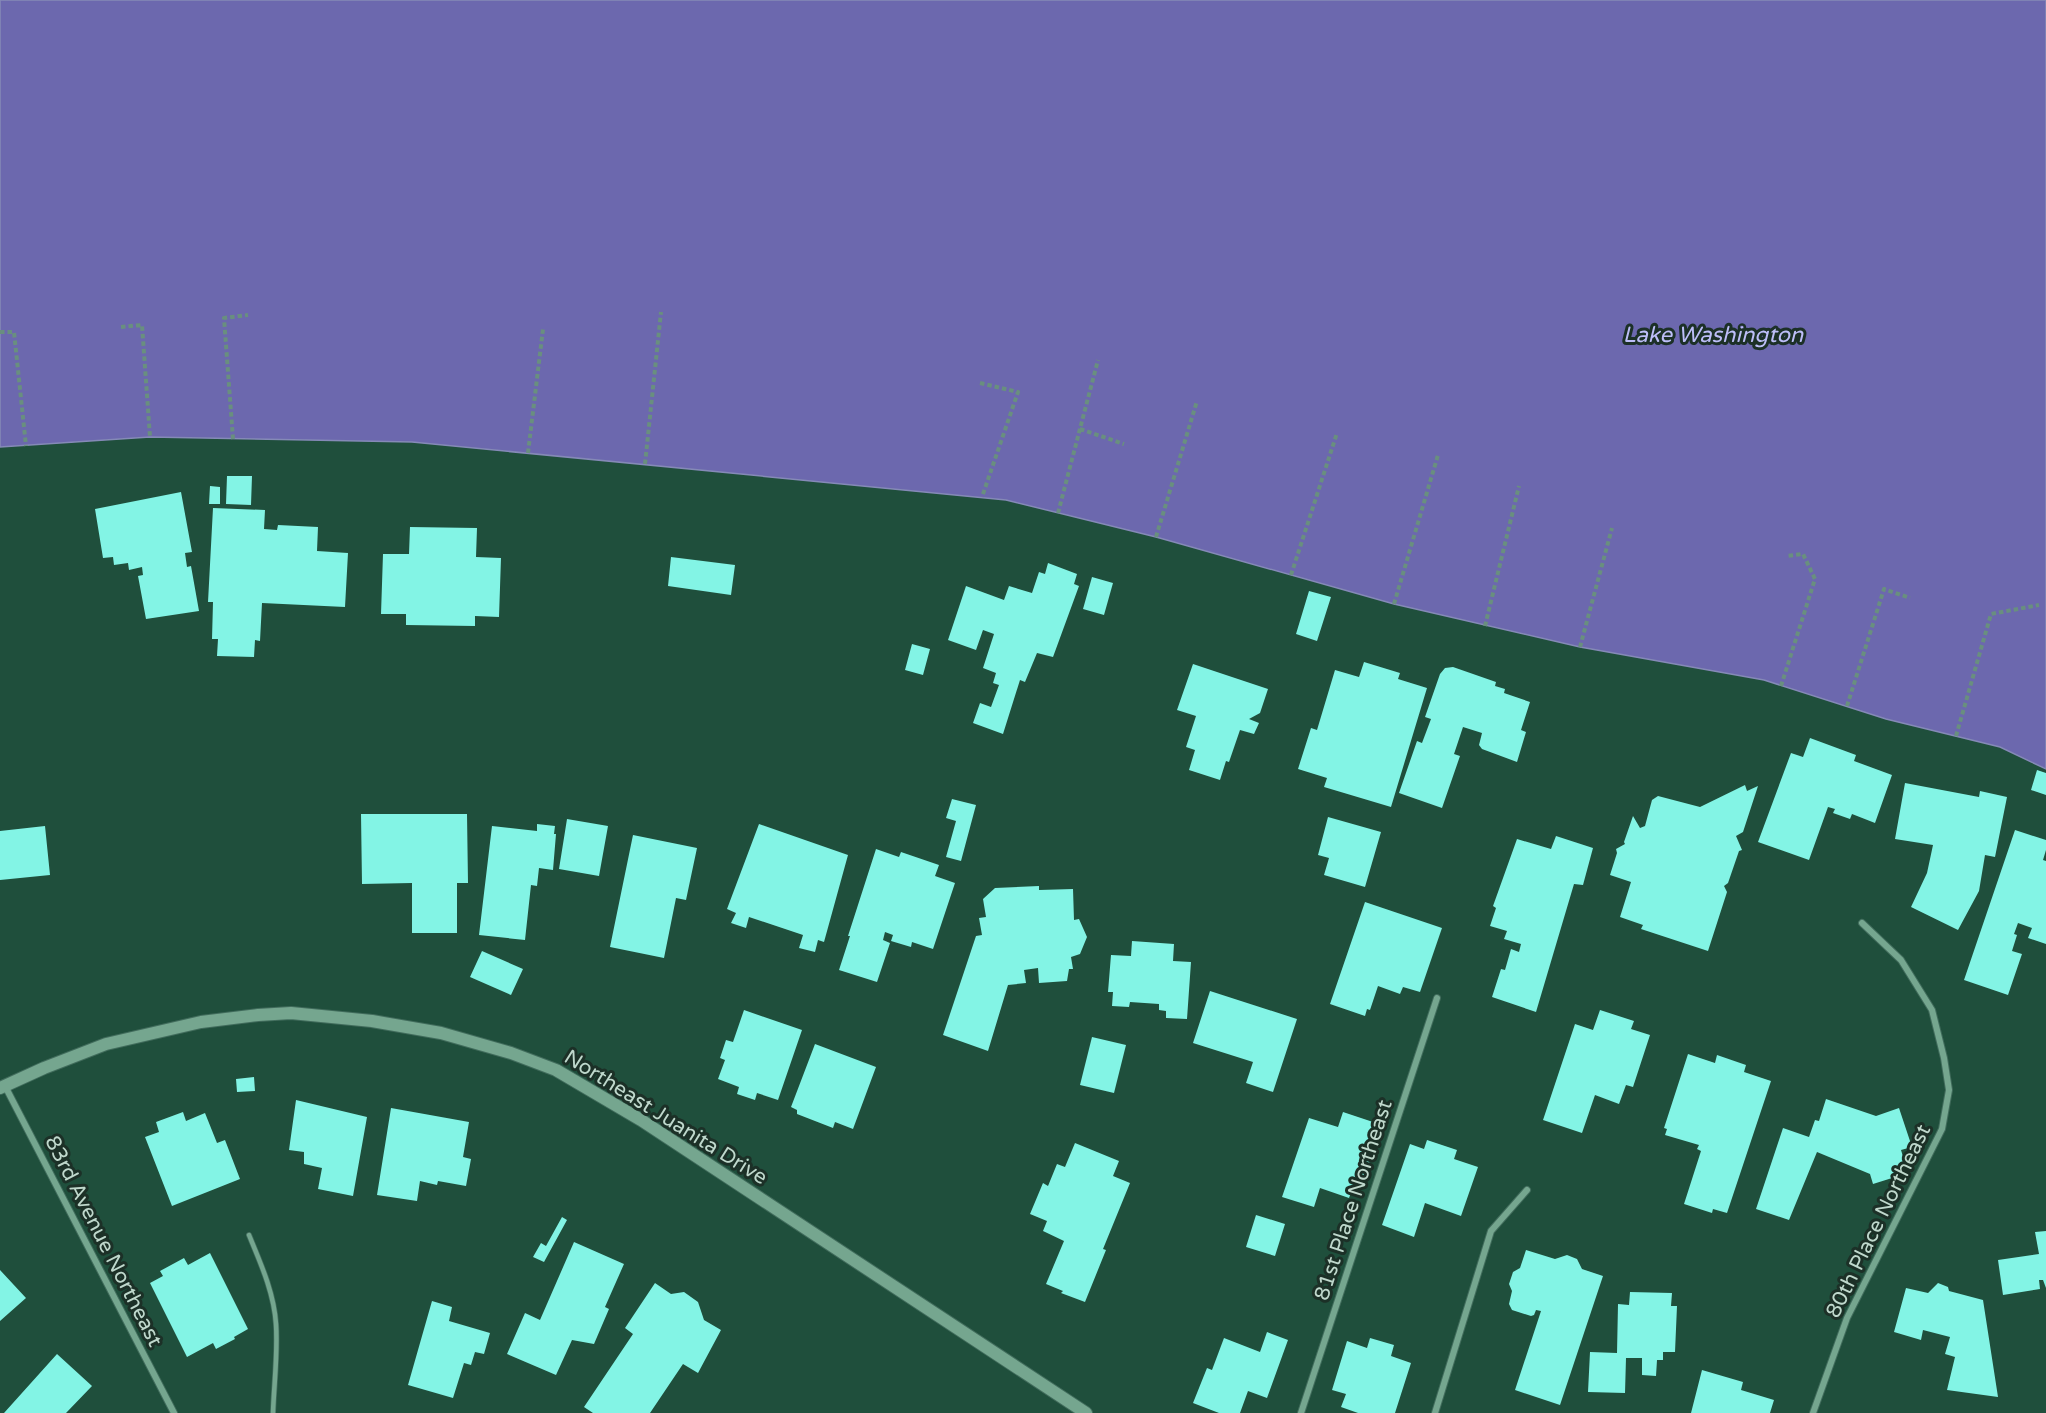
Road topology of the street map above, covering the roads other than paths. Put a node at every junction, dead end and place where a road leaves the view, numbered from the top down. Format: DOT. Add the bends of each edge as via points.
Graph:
graph roads {
  1 [pos="1862,923"];
  2 [pos="1437,998"];
  3 [pos="2,1087"];
  4 [pos="1527,1190"];
  5 [pos="249,1235"];
  6 [pos="174,1413"];
  7 [pos="273,1413"];
  8 [pos="1086,1413"];
  9 [pos="1301,1413"];
  10 [pos="1435,1413"];
  11 [pos="1813,1413"];
  1 -- 11 [label="street, 80th Place Northeast" via="1900,960 1932,1010 1949,1090 1942,1129 1847,1318"];
  2 -- 9 [label="street, 81st Place Northeast"];
  3 -- 6 [label="street, 83rd Avenue Northeast"];
  3 -- 8 [label="main road, Northeast Juanita Drive" via="106,1044 201,1022 258,1015 291,1013 372,1021 441,1033 511,1053 556,1070 641,1120"];
  4 -- 10 [label="street" via="1491,1231"];
  5 -- 7 [label="lane" via="264,1271 276,1325"];
}
